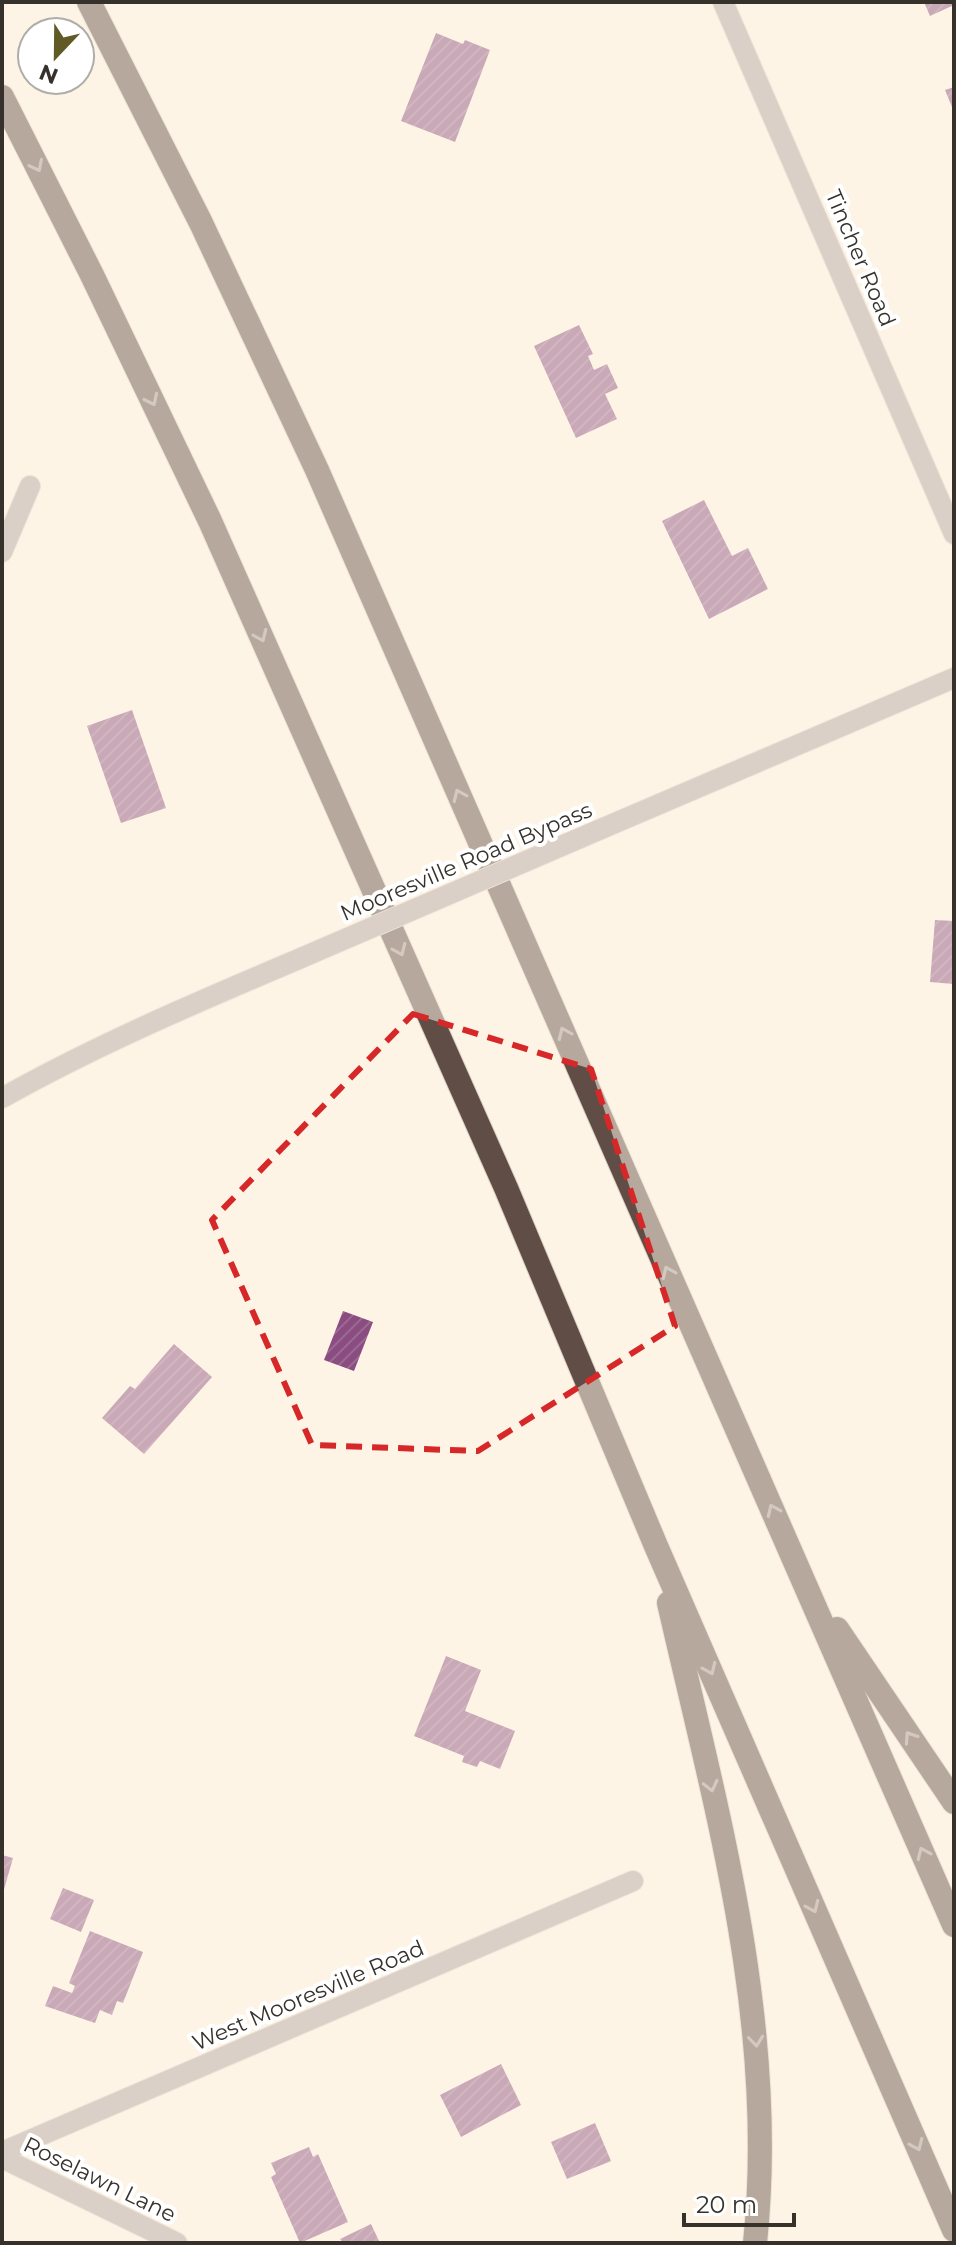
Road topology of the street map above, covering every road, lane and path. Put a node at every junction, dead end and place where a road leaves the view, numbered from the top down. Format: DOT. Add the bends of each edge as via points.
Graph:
graph roads {
  1 [pos="89,2"];
  2 [pos="723,2"];
  3 [pos="2,97"];
  4 [pos="30,486"];
  5 [pos="954,534"];
  6 [pos="2,552"];
  7 [pos="954,678"];
  8 [pos="2,1098"];
  9 [pos="656,1546"];
  10 [pos="804,1581"];
  11 [pos="954,1802"];
  12 [pos="633,1881"];
  13 [pos="954,1925"];
  14 [pos="2,2152"];
  15 [pos="2,2158"];
  16 [pos="954,2230"];
  17 [pos="177,2243"];
  18 [pos="755,2243"];
  10 -- 1 [label="highway, one-way" via="317,470"];
  2 -- 5 [label="street, Tincher Road"];
  3 -- 9 [label="highway, one-way" via="216,535 506,1188"];
  4 -- 6 [label="street"];
  7 -- 8 [label="street, Mooresville Road Bypass, bridge" via="184,1008"];
  9 -- 16 [label="highway, one-way"];
  9 -- 18 [label="highway, one-way" via="744,1948 760,2108"];
  11 -- 10 [label="highway, one-way"];
  13 -- 10 [label="highway, one-way"];
  12 -- 14 [label="street, West Mooresville Road"];
  15 -- 17 [label="street, Roselawn Lane"];
}
